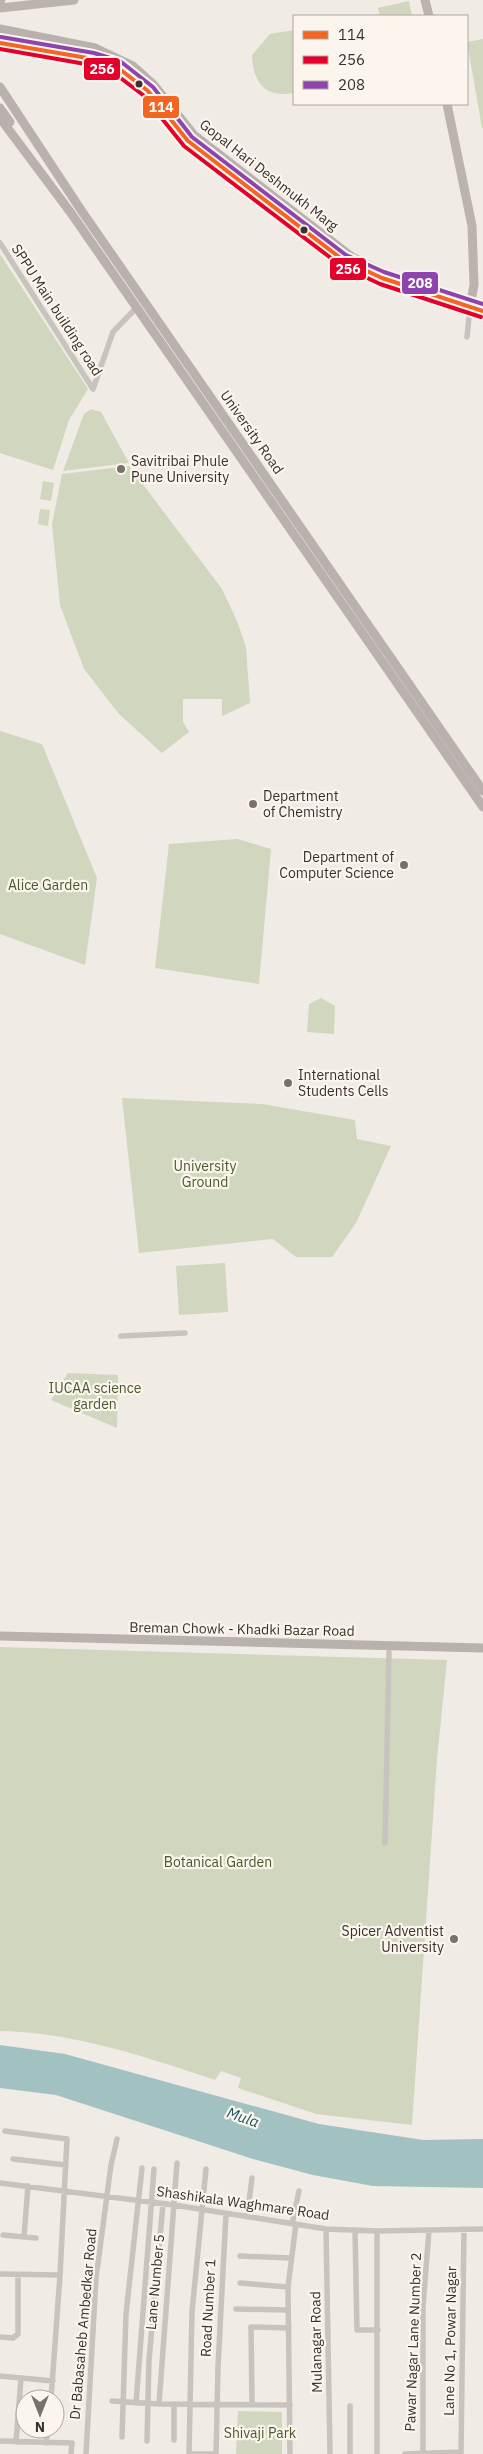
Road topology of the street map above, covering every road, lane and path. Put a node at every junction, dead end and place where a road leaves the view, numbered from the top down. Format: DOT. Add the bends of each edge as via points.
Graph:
graph roads {
  1 [pos="73,0"];
  2 [pos="426,0"];
  3 [pos="0,8"];
  4 [pos="429,15"];
  5 [pos="0,30"];
  6 [pos="0,41"];
  7 [pos="60,41"];
  8 [pos="48,44"];
  9 [pos="88,47"];
  10 [pos="60,54"];
  11 [pos="86,58"];
  12 [pos="0,87"];
  13 [pos="447,105"];
  14 [pos="0,108"];
  15 [pos="0,118"];
  16 [pos="218,160"];
  17 [pos="68,209"];
  18 [pos="0,243"];
  19 [pos="145,301"];
  20 [pos="471,303"];
  21 [pos="483,305"];
  22 [pos="136,307"];
  23 [pos="483,311"];
  24 [pos="467,337"];
  25 [pos="483,791"];
  26 [pos="483,807"];
  27 [pos="185,1333"];
  28 [pos="120,1336"];
  29 [pos="0,1636"];
  30 [pos="0,1641"];
  31 [pos="140,1642"];
  32 [pos="483,1648"];
  33 [pos="389,1652"];
  34 [pos="483,1654"];
  35 [pos="385,1843"];
  36 [pos="5,2131"];
  37 [pos="117,2139"];
  38 [pos="13,2159"];
  39 [pos="177,2163"];
  40 [pos="66,2165"];
  41 [pos="142,2168"];
  42 [pos="154,2169"];
  43 [pos="206,2169"];
  44 [pos="252,2178"];
  45 [pos="0,2183"];
  46 [pos="28,2186"];
  47 [pos="65,2191"];
  48 [pos="299,2191"];
  49 [pos="107,2196"];
  50 [pos="138,2200"];
  51 [pos="152,2202"];
  52 [pos="163,2204"];
  53 [pos="174,2205"];
  54 [pos="201,2210"];
  55 [pos="226,2214"];
  56 [pos="247,2217"];
  57 [pos="294,2224"];
  58 [pos="326,2229"];
  59 [pos="464,2229"];
  60 [pos="483,2229"];
  61 [pos="355,2230"];
  62 [pos="429,2230"];
  63 [pos="377,2231"];
  64 [pos="4,2235"];
  65 [pos="24,2237"];
  66 [pos="36,2238"];
  67 [pos="240,2256"];
  68 [pos="291,2258"];
  69 [pos="0,2274"];
  70 [pos="60,2275"];
  71 [pos="18,2276"];
  72 [pos="240,2283"];
  73 [pos="288,2287"];
  74 [pos="236,2309"];
  75 [pos="288,2310"];
  76 [pos="289,2328"];
  77 [pos="378,2330"];
  78 [pos="0,2337"];
  79 [pos="0,2376"];
  80 [pos="21,2378"];
  81 [pos="53,2380"];
  82 [pos="52,2389"];
  83 [pos="112,2401"];
  84 [pos="123,2403"];
  85 [pos="136,2403"];
  86 [pos="217,2403"];
  87 [pos="147,2404"];
  88 [pos="159,2404"];
  89 [pos="174,2404"];
  90 [pos="189,2404"];
  91 [pos="252,2404"];
  92 [pos="290,2405"];
  93 [pos="350,2406"];
  94 [pos="122,2437"];
  95 [pos="47,2439"];
  96 [pos="174,2440"];
  97 [pos="0,2441"];
  98 [pos="147,2441"];
  99 [pos="16,2442"];
  100 [pos="46,2444"];
  101 [pos="461,2453"];
  102 [pos="71,2454"];
  103 [pos="86,2454"];
  104 [pos="290,2454"];
  105 [pos="330,2454"];
  106 [pos="350,2454"];
  107 [pos="377,2454"];
  108 [pos="405,2454"];
  109 [pos="422,2454"];
  1 -- 3 [label="street"];
  2 -- 4 [label="street"];
  5 -- 7 [label="main road, Gopal Hari Deshmukh Marg"];
  5 -- 8 [label="main road"];
  6 -- 8 [label="main road"];
  6 -- 10 [label="main road, Gopal Hari Deshmukh Marg"];
  7 -- 8 [label="main road"];
  7 -- 9 [label="main road, Gopal Hari Deshmukh Marg"];
  8 -- 10 [label="main road"];
  9 -- 11 [label="main road"];
  9 -- 16 [label="main road, Gopal Hari Deshmukh Marg" via="109,53 143,74"];
  10 -- 11 [label="main road, Gopal Hari Deshmukh Marg"];
  11 -- 16 [label="main road, Gopal Hari Deshmukh Marg" via="131,76 148,91 188,142"];
  12 -- 19 [label="main road, University Road"];
  13 -- 20 [label="street" via="472,226 474,285"];
  14 -- 17 [label="main road"];
  15 -- 17 [label="main road, University Road"];
  16 -- 20 [label="main road, Gopal Hari Deshmukh Marg" via="367,266"];
  17 -- 22 [label="main road, University Road"];
  18 -- 22 [label="street, SPPU Main building road" via="93,389 112,332"];
  19 -- 22 [label="main road"];
  19 -- 25 [label="main road, University Road"];
  20 -- 21 [label="main road, Gopal Hari Deshmukh Marg"];
  20 -- 23 [label="main road, Gopal Hari Deshmukh Marg"];
  20 -- 24 [label="street"];
  22 -- 26 [label="main road, University Road"];
  27 -- 28 [label="street"];
  29 -- 31 [label="main road, Breman Chowk - Khadki Bazar Road"];
  30 -- 31 [label="main road, Breman Chowk - Khadki Bazar Road"];
  31 -- 32 [label="main road, Breman Chowk - Khadki Bazar Road"];
  31 -- 33 [label="main road, Breman Chowk - Khadki Bazar Road"];
  33 -- 34 [label="main road, Breman Chowk - Khadki Bazar Road"];
  33 -- 35 [label="street"];
  36 -- 40 [label="street" via="67,2138"];
  37 -- 49 [label="street, Dr Babasaheb Ambedkar Road"];
  38 -- 40 [label="street"];
  39 -- 53 [label="street, Lane Number 5"];
  40 -- 47 [label="street"];
  41 -- 50 [label="street"];
  42 -- 51 [label="street, Lane Number 5"];
  43 -- 54 [label="street"];
  44 -- 56 [label="street"];
  45 -- 46 [label="street, Shashikala Waghmare Road"];
  46 -- 47 [label="street, Shashikala Waghmare Road"];
  46 -- 65 [label="street"];
  47 -- 49 [label="street, Shashikala Waghmare Road"];
  47 -- 70 [label="street"];
  48 -- 57 [label="street"];
  49 -- 50 [label="street, Shashikala Waghmare Road"];
  49 -- 103 [label="street, Dr Babasaheb Ambedkar Road" via="95,2295"];
  50 -- 51 [label="street, Shashikala Waghmare Road"];
  50 -- 84 [label="street" via="126,2314"];
  51 -- 52 [label="street, Shashikala Waghmare Road"];
  51 -- 85 [label="street, Lane Number 5"];
  52 -- 53 [label="street, Shashikala Waghmare Road"];
  52 -- 87 [label="street"];
  53 -- 54 [label="street, Shashikala Waghmare Road"];
  53 -- 88 [label="street, Lane Number 5"];
  54 -- 55 [label="street, Shashikala Waghmare Road"];
  54 -- 90 [label="street" via="192,2312"];
  55 -- 56 [label="street, Shashikala Waghmare Road"];
  55 -- 86 [label="street, Road Number 1"];
  56 -- 57 [label="street, Shashikala Waghmare Road"];
  57 -- 58 [label="street, Shashikala Waghmare Road"];
  57 -- 68 [label="street"];
  58 -- 61 [label="street, Shashikala Waghmare Road"];
  58 -- 105 [label="street, Mulanagar Road"];
  59 -- 60 [label="street, Shashikala Waghmare Road"];
  59 -- 62 [label="street, Shashikala Waghmare Road"];
  59 -- 101 [label="street, Lane No 1, Powar Nagar"];
  61 -- 63 [label="street, Shashikala Waghmare Road"];
  61 -- 77 [label="street" via="357,2330"];
  62 -- 63 [label="street, Shashikala Waghmare Road"];
  62 -- 109 [label="street, Pawar Nagar Lane Number 2" via="423,2315"];
  63 -- 77 [label="street"];
  64 -- 65 [label="street"];
  65 -- 66 [label="street"];
  67 -- 68 [label="street"];
  68 -- 73 [label="street"];
  69 -- 71 [label="street"];
  70 -- 71 [label="street"];
  70 -- 81 [label="street"];
  71 -- 78 [label="street" via="18,2334 13,2338"];
  72 -- 73 [label="street"];
  73 -- 75 [label="street"];
  74 -- 75 [label="street"];
  75 -- 76 [label="street"];
  76 -- 91 [label="street" via="251,2327"];
  76 -- 92 [label="street"];
  77 -- 107 [label="street"];
  79 -- 80 [label="street"];
  80 -- 81 [label="street"];
  80 -- 99 [label="street"];
  81 -- 82 [label="street"];
  83 -- 84 [label="street"];
  84 -- 85 [label="street"];
  84 -- 94 [label="street"];
  85 -- 87 [label="street"];
  86 -- 90 [label="street"];
  86 -- 90 [label="street, Road Number 1" via="216,2454 189,2454"];
  86 -- 91 [label="street"];
  87 -- 88 [label="street"];
  87 -- 98 [label="street"];
  88 -- 89 [label="street"];
  89 -- 90 [label="street"];
  89 -- 96 [label="street"];
  91 -- 92 [label="street"];
  92 -- 104 [label="street"];
  93 -- 106 [label="street"];
  95 -- 100 [label="street"];
  97 -- 99 [label="street"];
  99 -- 100 [label="street"];
  100 -- 102 [label="street" via="72,2443"];
  101 -- 109 [label="street"];
  108 -- 109 [label="street"];
}
